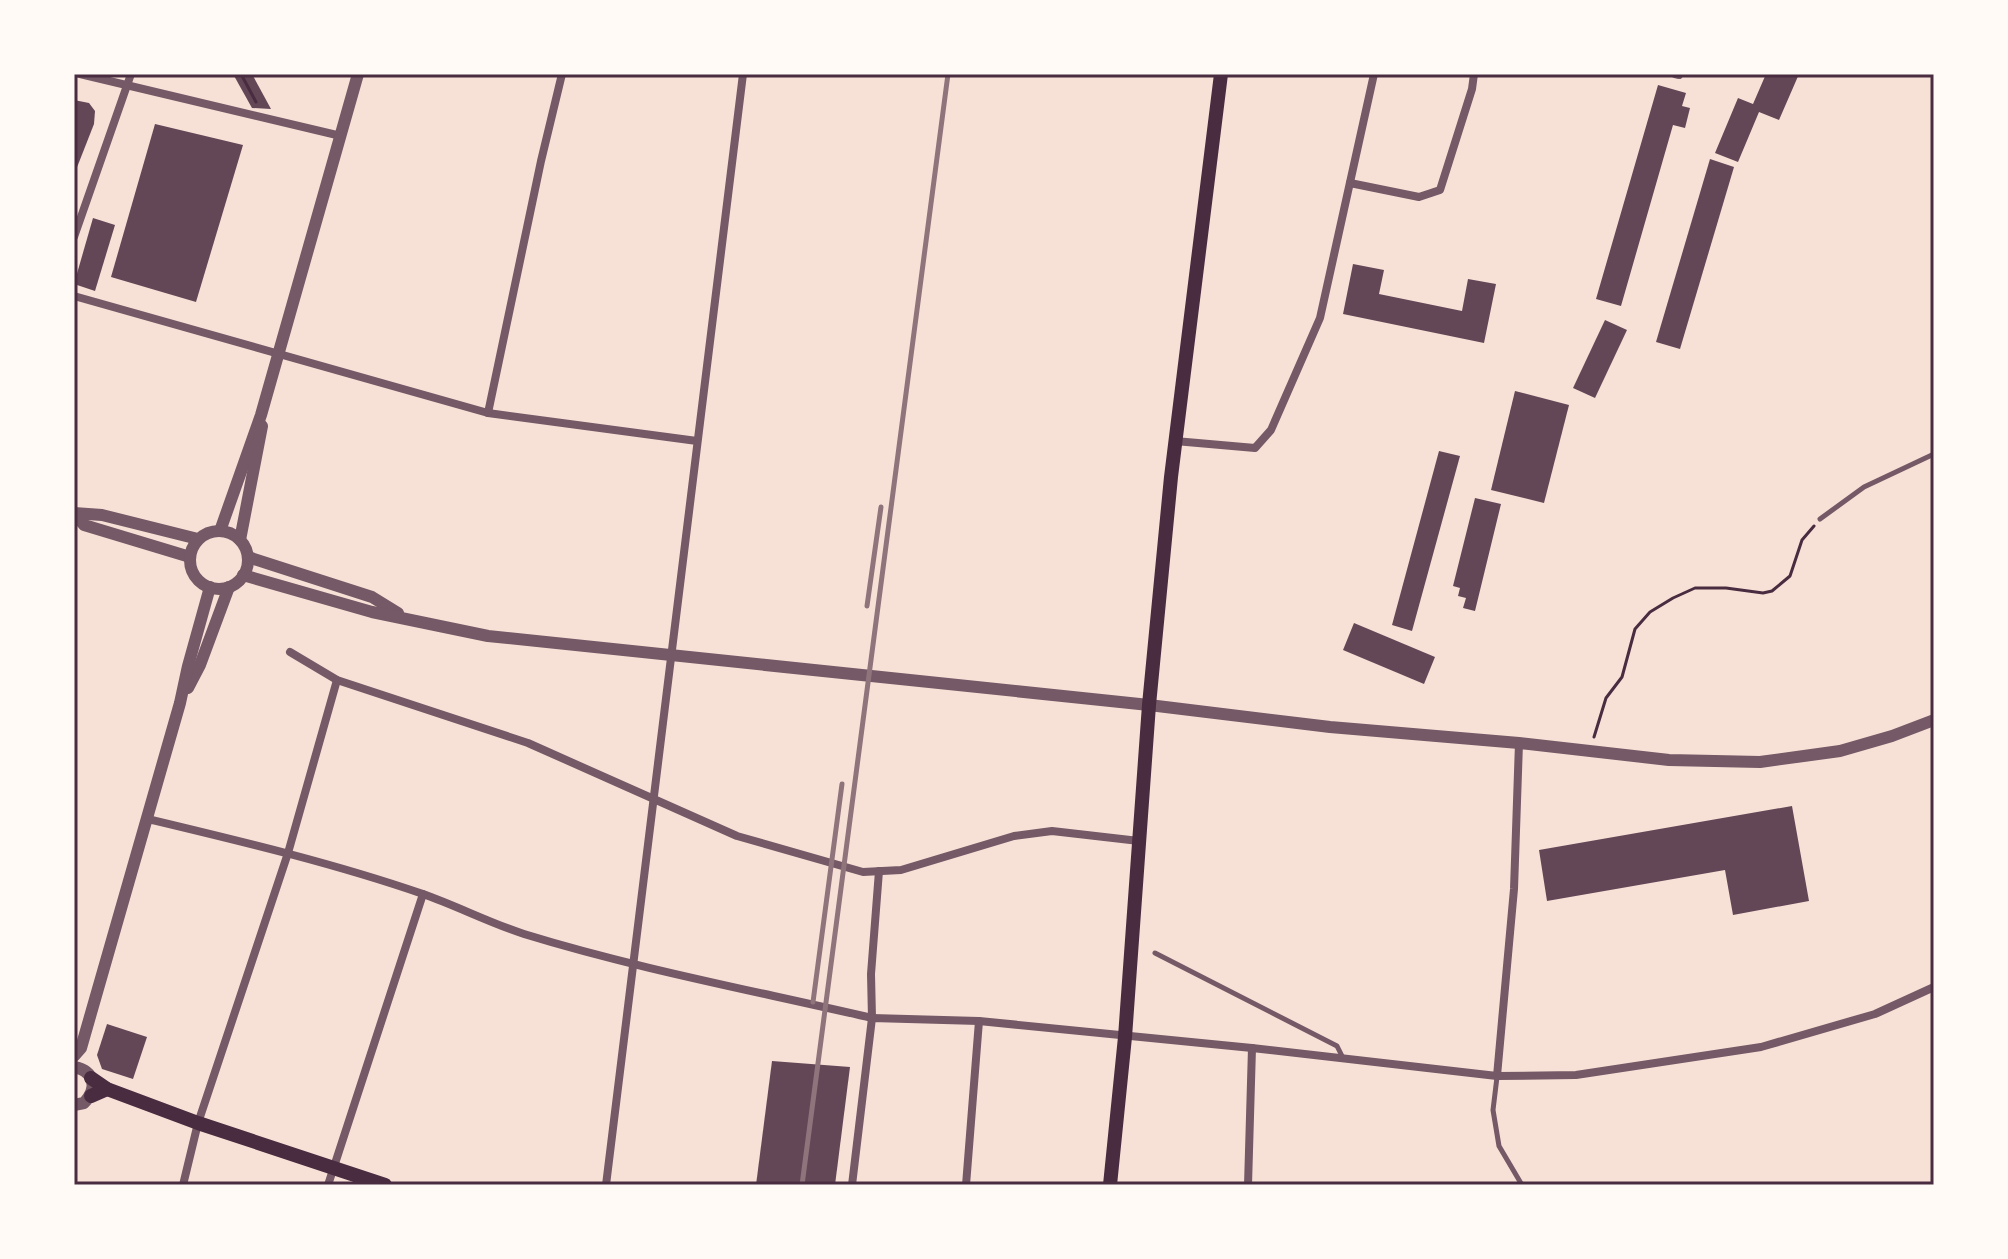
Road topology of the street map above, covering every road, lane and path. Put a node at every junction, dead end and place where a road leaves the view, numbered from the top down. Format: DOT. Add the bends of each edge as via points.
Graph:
graph roads {
  1 [pos="80,74"];
  2 [pos="131,74"];
  3 [pos="241,74"];
  4 [pos="358,74"];
  5 [pos="562,74"];
  6 [pos="743,74"];
  7 [pos="1221,74"];
  8 [pos="1374,74"];
  9 [pos="1474,74"];
  10 [pos="127,86"];
  11 [pos="264,118"];
  12 [pos="341,136"];
  13 [pos="1350,183"];
  14 [pos="74,237"];
  15 [pos="74,296"];
  16 [pos="280,352"];
  17 [pos="488,413"];
  18 [pos="261,415"];
  19 [pos="697,441"];
  20 [pos="1175,441"];
  21 [pos="1934,454"];
  22 [pos="74,513"];
  23 [pos="1820,519"];
  24 [pos="220,531"];
  25 [pos="198,539"];
  26 [pos="240,540"];
  27 [pos="190,557"];
  28 [pos="248,557"];
  29 [pos="243,575"];
  30 [pos="210,587"];
  31 [pos="229,587"];
  32 [pos="404,617"];
  33 [pos="290,652"];
  34 [pos="672,655"];
  35 [pos="337,680"];
  36 [pos="180,703"];
  37 [pos="1149,705"];
  38 [pos="1934,720"];
  39 [pos="1519,743"];
  40 [pos="1586,751"];
  41 [pos="655,798"];
  42 [pos="148,819"];
  43 [pos="1140,841"];
  44 [pos="288,853"];
  45 [pos="879,871"];
  46 [pos="423,894"];
  47 [pos="1155,953"];
  48 [pos="633,963"];
  49 [pos="1934,987"];
  50 [pos="872,1018"];
  51 [pos="979,1021"];
  52 [pos="1125,1037"];
  53 [pos="1252,1048"];
  54 [pos="77,1052"];
  55 [pos="1343,1059"];
  56 [pos="74,1067"];
  57 [pos="1497,1076"];
  58 [pos="91,1078"];
  59 [pos="107,1089"];
  60 [pos="79,1103"];
  61 [pos="198,1123"];
  62 [pos="332,1168"];
  63 [pos="183,1185"];
  64 [pos="328,1185"];
  65 [pos="385,1185"];
  66 [pos="606,1185"];
  67 [pos="852,1185"];
  68 [pos="966,1185"];
  69 [pos="1110,1185"];
  70 [pos="1248,1185"];
  71 [pos="1522,1185"];
  1 -- 10 [label="street"];
  2 -- 10 [label="street"];
  3 -- 11 [label="path"];
  4 -- 12 [label="street"];
  5 -- 17 [label="street"];
  6 -- 19 [label="street"];
  7 -- 20 [label="main road"];
  8 -- 13 [label="street"];
  9 -- 13 [label="street" via="1440,190 1419,197"];
  10 -- 11 [label="street"];
  10 -- 14 [label="street"];
  11 -- 12 [label="street"];
  12 -- 16 [label="street"];
  13 -- 20 [label="street" via="1320,318 1271,430 1255,448"];
  15 -- 16 [label="street"];
  16 -- 17 [label="street"];
  16 -- 18 [label="street"];
  17 -- 19 [label="street"];
  18 -- 24 [label="street"];
  18 -- 26 [label="street" via="256,471"];
  19 -- 34 [label="street"];
  20 -- 37 [label="main road"];
  21 -- 23 [label="lane" via="1864,487"];
  22 -- 25 [label="street"];
  22 -- 27 [label="street" via="84,525"];
  23 -- 40 [label="path" via="1802,540 1790,576 1772,591 1695,588 1650,612 1635,629 1622,677 1606,698"];
  24 -- 25 [label="street"];
  24 -- 26 [label="street"];
  25 -- 27 [label="street"];
  26 -- 28 [label="street"];
  27 -- 30 [label="street" via="194,576"];
  28 -- 29 [label="street"];
  28 -- 32 [label="street" via="372,597"];
  29 -- 31 [label="street"];
  29 -- 32 [label="street"];
  30 -- 31 [label="street"];
  30 -- 36 [label="street"];
  31 -- 36 [label="street"];
  32 -- 34 [label="street" via="488,636"];
  33 -- 35 [label="street"];
  34 -- 37 [label="street"];
  34 -- 41 [label="street"];
  35 -- 41 [label="street" via="528,743"];
  35 -- 44 [label="street"];
  36 -- 42 [label="street"];
  37 -- 39 [label="street"];
  37 -- 43 [label="main road"];
  38 -- 40 [label="street" via="1840,751 1760,762"];
  39 -- 40 [label="street"];
  39 -- 57 [label="street" via="1514,889"];
  41 -- 45 [label="street" via="737,836 863,872"];
  41 -- 48 [label="street"];
  42 -- 44 [label="street"];
  42 -- 54 [label="street"];
  43 -- 45 [label="street" via="1052,831"];
  43 -- 52 [label="main road"];
  44 -- 46 [label="street"];
  44 -- 61 [label="street"];
  45 -- 50 [label="street"];
  46 -- 48 [label="street" via="522,933"];
  46 -- 62 [label="street"];
  47 -- 55 [label="lane" via="1337,1046"];
  48 -- 50 [label="street"];
  48 -- 66 [label="street"];
  49 -- 57 [label="street" via="1875,1014 1761,1047 1576,1075"];
  50 -- 51 [label="street"];
  50 -- 67 [label="street"];
  51 -- 52 [label="street"];
  51 -- 68 [label="street"];
  52 -- 53 [label="street"];
  52 -- 69 [label="main road"];
  53 -- 55 [label="street"];
  53 -- 70 [label="street"];
  54 -- 58 [label="street"];
  55 -- 57 [label="street"];
  56 -- 58 [label="street"];
  57 -- 71 [label="lane" via="1493,1110 1499,1146"];
  58 -- 59 [label="main road"];
  58 -- 60 [label="street" via="94,1089"];
  59 -- 60 [label="main road"];
  59 -- 61 [label="main road"];
  61 -- 62 [label="main road"];
  61 -- 63 [label="street"];
  62 -- 64 [label="street"];
  62 -- 65 [label="main road"];
}
